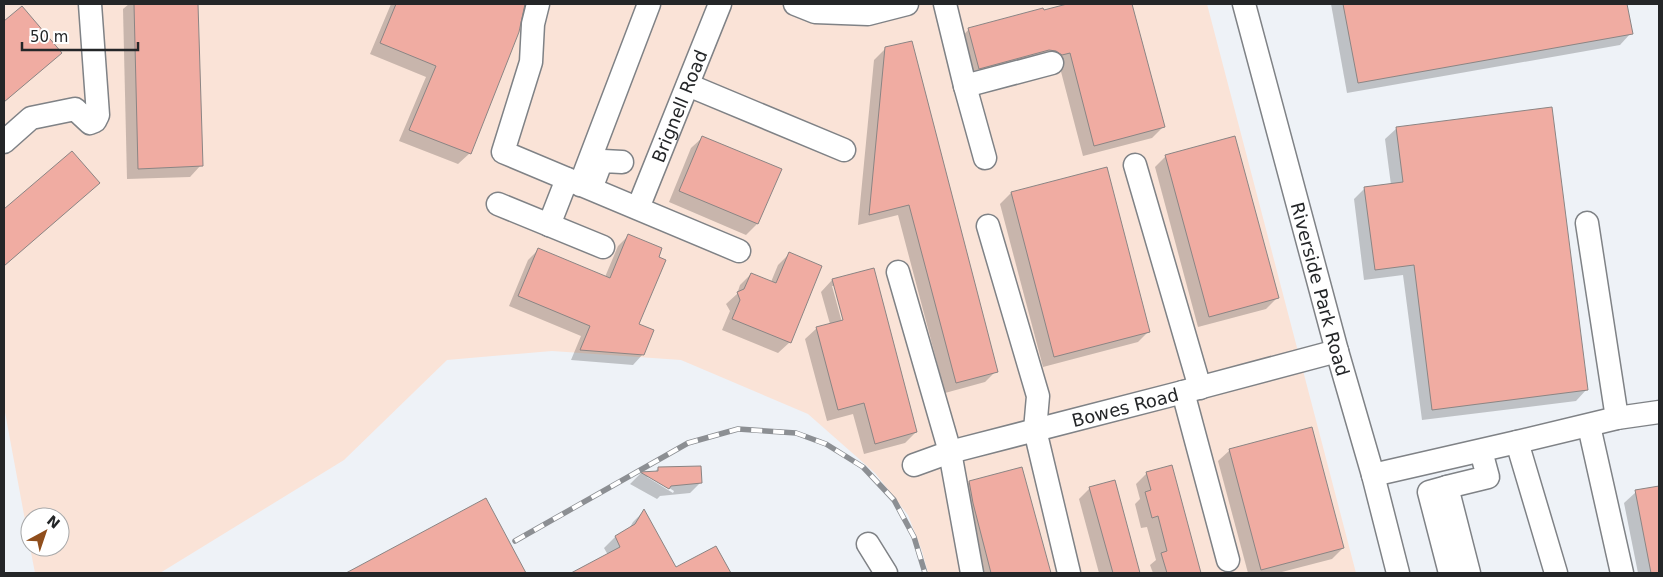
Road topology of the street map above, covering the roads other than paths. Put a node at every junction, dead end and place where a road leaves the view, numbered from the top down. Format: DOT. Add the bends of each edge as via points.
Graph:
graph roads {
  1 [pos="90,4"];
  2 [pos="538,4"];
  3 [pos="649,4"];
  4 [pos="720,4"];
  5 [pos="795,4"];
  6 [pos="907,4"];
  7 [pos="945,4"];
  8 [pos="1244,4"];
  9 [pos="872,8"];
  10 [pos="1052,63"];
  11 [pos="688,85"];
  12 [pos="965,86"];
  13 [pos="4,142"];
  14 [pos="844,150"];
  15 [pos="985,158"];
  16 [pos="622,162"];
  17 [pos="1135,165"];
  18 [pos="577,184"];
  19 [pos="498,204"];
  20 [pos="638,208"];
  21 [pos="1588,223"];
  22 [pos="549,225"];
  23 [pos="988,226"];
  24 [pos="603,247"];
  25 [pos="739,250"];
  26 [pos="898,272"];
  27 [pos="1337,351"];
  28 [pos="1191,390"];
  29 [pos="1659,412"];
  30 [pos="1617,418"];
  31 [pos="1589,426"];
  32 [pos="1035,430"];
  33 [pos="1517,442"];
  34 [pos="1482,450"];
  35 [pos="950,452"];
  36 [pos="914,465"];
  37 [pos="1373,475"];
  38 [pos="1447,487"];
  39 [pos="868,544"];
  40 [pos="1228,560"];
  41 [pos="886,573"];
  42 [pos="972,573"];
  43 [pos="1069,573"];
  44 [pos="1398,573"];
  45 [pos="1450,573"];
  46 [pos="1469,573"];
  47 [pos="1556,573"];
  48 [pos="1622,573"];
  1 -- 13 [label="street" via="98,115 95,121 90,123 75,109 31,118"];
  2 -- 18 [label="street" via="533,24 531,62 503,152"];
  3 -- 18 [label="street"];
  4 -- 11 [label="street, Brignell Road"];
  5 -- 9 [label="street" via="816,12"];
  6 -- 9 [label="street"];
  7 -- 12 [label="street"];
  8 -- 27 [label="street, Riverside Park Road"];
  10 -- 12 [label="street"];
  11 -- 14 [label="street"];
  11 -- 20 [label="street, Brignell Road"];
  12 -- 15 [label="street"];
  16 -- 18 [label="street" via="603,161"];
  17 -- 28 [label="street"];
  18 -- 20 [label="street"];
  18 -- 22 [label="street"];
  19 -- 22 [label="street"];
  20 -- 25 [label="street"];
  21 -- 30 [label="street"];
  22 -- 24 [label="street"];
  23 -- 32 [label="street" via="1038,396"];
  26 -- 35 [label="street"];
  27 -- 28 [label="street, Bowes Road"];
  27 -- 37 [label="street, Riverside Park Road"];
  28 -- 32 [label="street, Bowes Road"];
  28 -- 40 [label="street"];
  29 -- 30 [label="street"];
  30 -- 31 [label="street"];
  31 -- 33 [label="street"];
  31 -- 48 [label="street"];
  32 -- 35 [label="street, Bowes Road"];
  32 -- 43 [label="street"];
  33 -- 34 [label="street"];
  33 -- 47 [label="street"];
  34 -- 37 [label="street"];
  34 -- 38 [label="street" via="1488,477"];
  35 -- 36 [label="street, Bowes Road"];
  35 -- 42 [label="street"];
  37 -- 44 [label="street, Riverside Park Road"];
  38 -- 45 [label="street" via="1429,492"];
  38 -- 46 [label="street"];
  39 -- 41 [label="street"];
}
